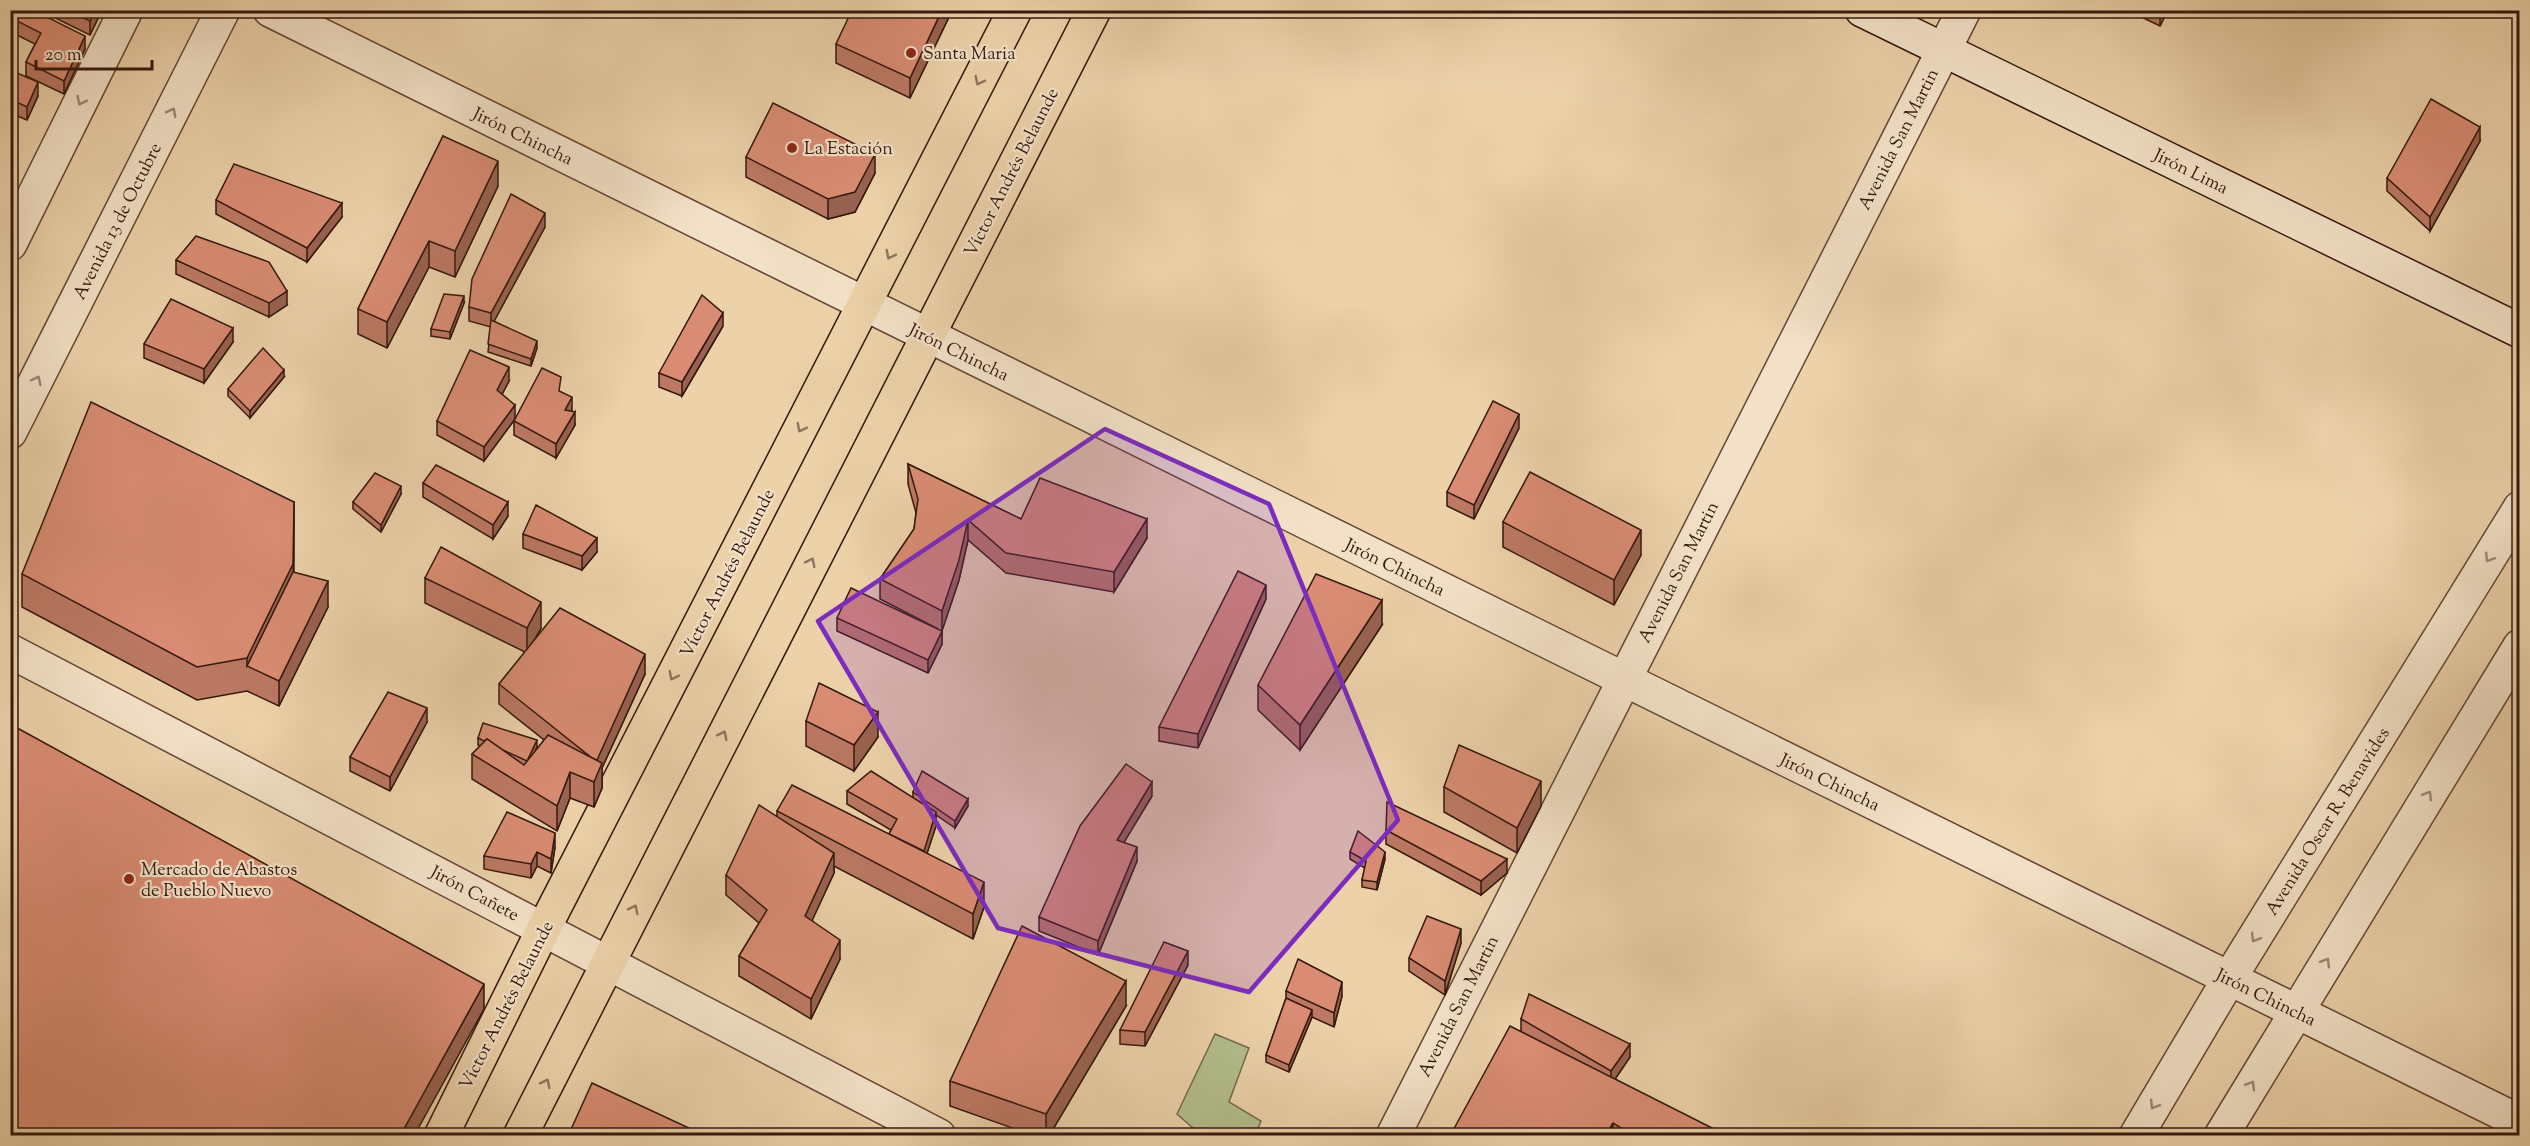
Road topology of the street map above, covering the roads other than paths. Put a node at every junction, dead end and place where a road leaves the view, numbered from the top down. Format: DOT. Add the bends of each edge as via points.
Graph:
graph roads {
  1 [pos="126,10"];
  2 [pos="223,10"];
  3 [pos="270,10"];
  4 [pos="1015,10"];
  5 [pos="1094,10"];
  6 [pos="1862,10"];
  7 [pos="1964,10"];
  8 [pos="1943,50"];
  9 [pos="10,244"];
  10 [pos="865,305"];
  11 [pos="2520,331"];
  12 [pos="926,336"];
  13 [pos="10,432"];
  14 [pos="2520,508"];
  15 [pos="2520,646"];
  16 [pos="10,651"];
  17 [pos="1623,680"];
  18 [pos="544,928"];
  19 [pos="608,962"];
  20 [pos="2229,979"];
  21 [pos="2295,1012"];
  22 [pos="2520,1122"];
  23 [pos="441,1136"];
  24 [pos="520,1136"];
  25 [pos="939,1136"];
  26 [pos="1393,1136"];
  27 [pos="2136,1136"];
  28 [pos="2221,1136"];
  1 -- 9 [label="street, one-way"];
  13 -- 2 [label="street, Avenida 13 de Octubre, one-way"];
  3 -- 10 [label="street, Jirón Chincha"];
  4 -- 10 [label="main road, Víctor Andrés Belaunde, one-way"];
  5 -- 12 [label="main road, Víctor Andrés Belaunde"];
  6 -- 8 [label="street, Jirón Lima"];
  7 -- 8 [label="street, Avenida San Martin"];
  8 -- 11 [label="street, Jirón Lima"];
  8 -- 17 [label="street, Avenida San Martin"];
  10 -- 12 [label="street, Jirón Chincha"];
  10 -- 18 [label="main road, Víctor Andrés Belaunde, one-way"];
  12 -- 17 [label="street, Jirón Chincha"];
  19 -- 12 [label="main road, Víctor Andrés Belaunde, one-way"];
  14 -- 20 [label="street, Avenida Oscar R. Benavides, one-way"];
  21 -- 15 [label="street, one-way"];
  16 -- 18 [label="street, Jirón Cañete"];
  17 -- 20 [label="street, Jirón Chincha"];
  17 -- 26 [label="street, Avenida San Martin"];
  18 -- 19 [label="street, Jirón Cañete"];
  18 -- 23 [label="main road, Víctor Andrés Belaunde"];
  24 -- 19 [label="main road, Víctor Andrés Belaunde, one-way"];
  19 -- 25 [label="street, Jirón Cañete"];
  20 -- 21 [label="street, Jirón Chincha"];
  20 -- 27 [label="street, Avenida Oscar R. Benavides, one-way"];
  21 -- 22 [label="street, Jirón Chincha"];
  28 -- 21 [label="street, one-way"];
}
